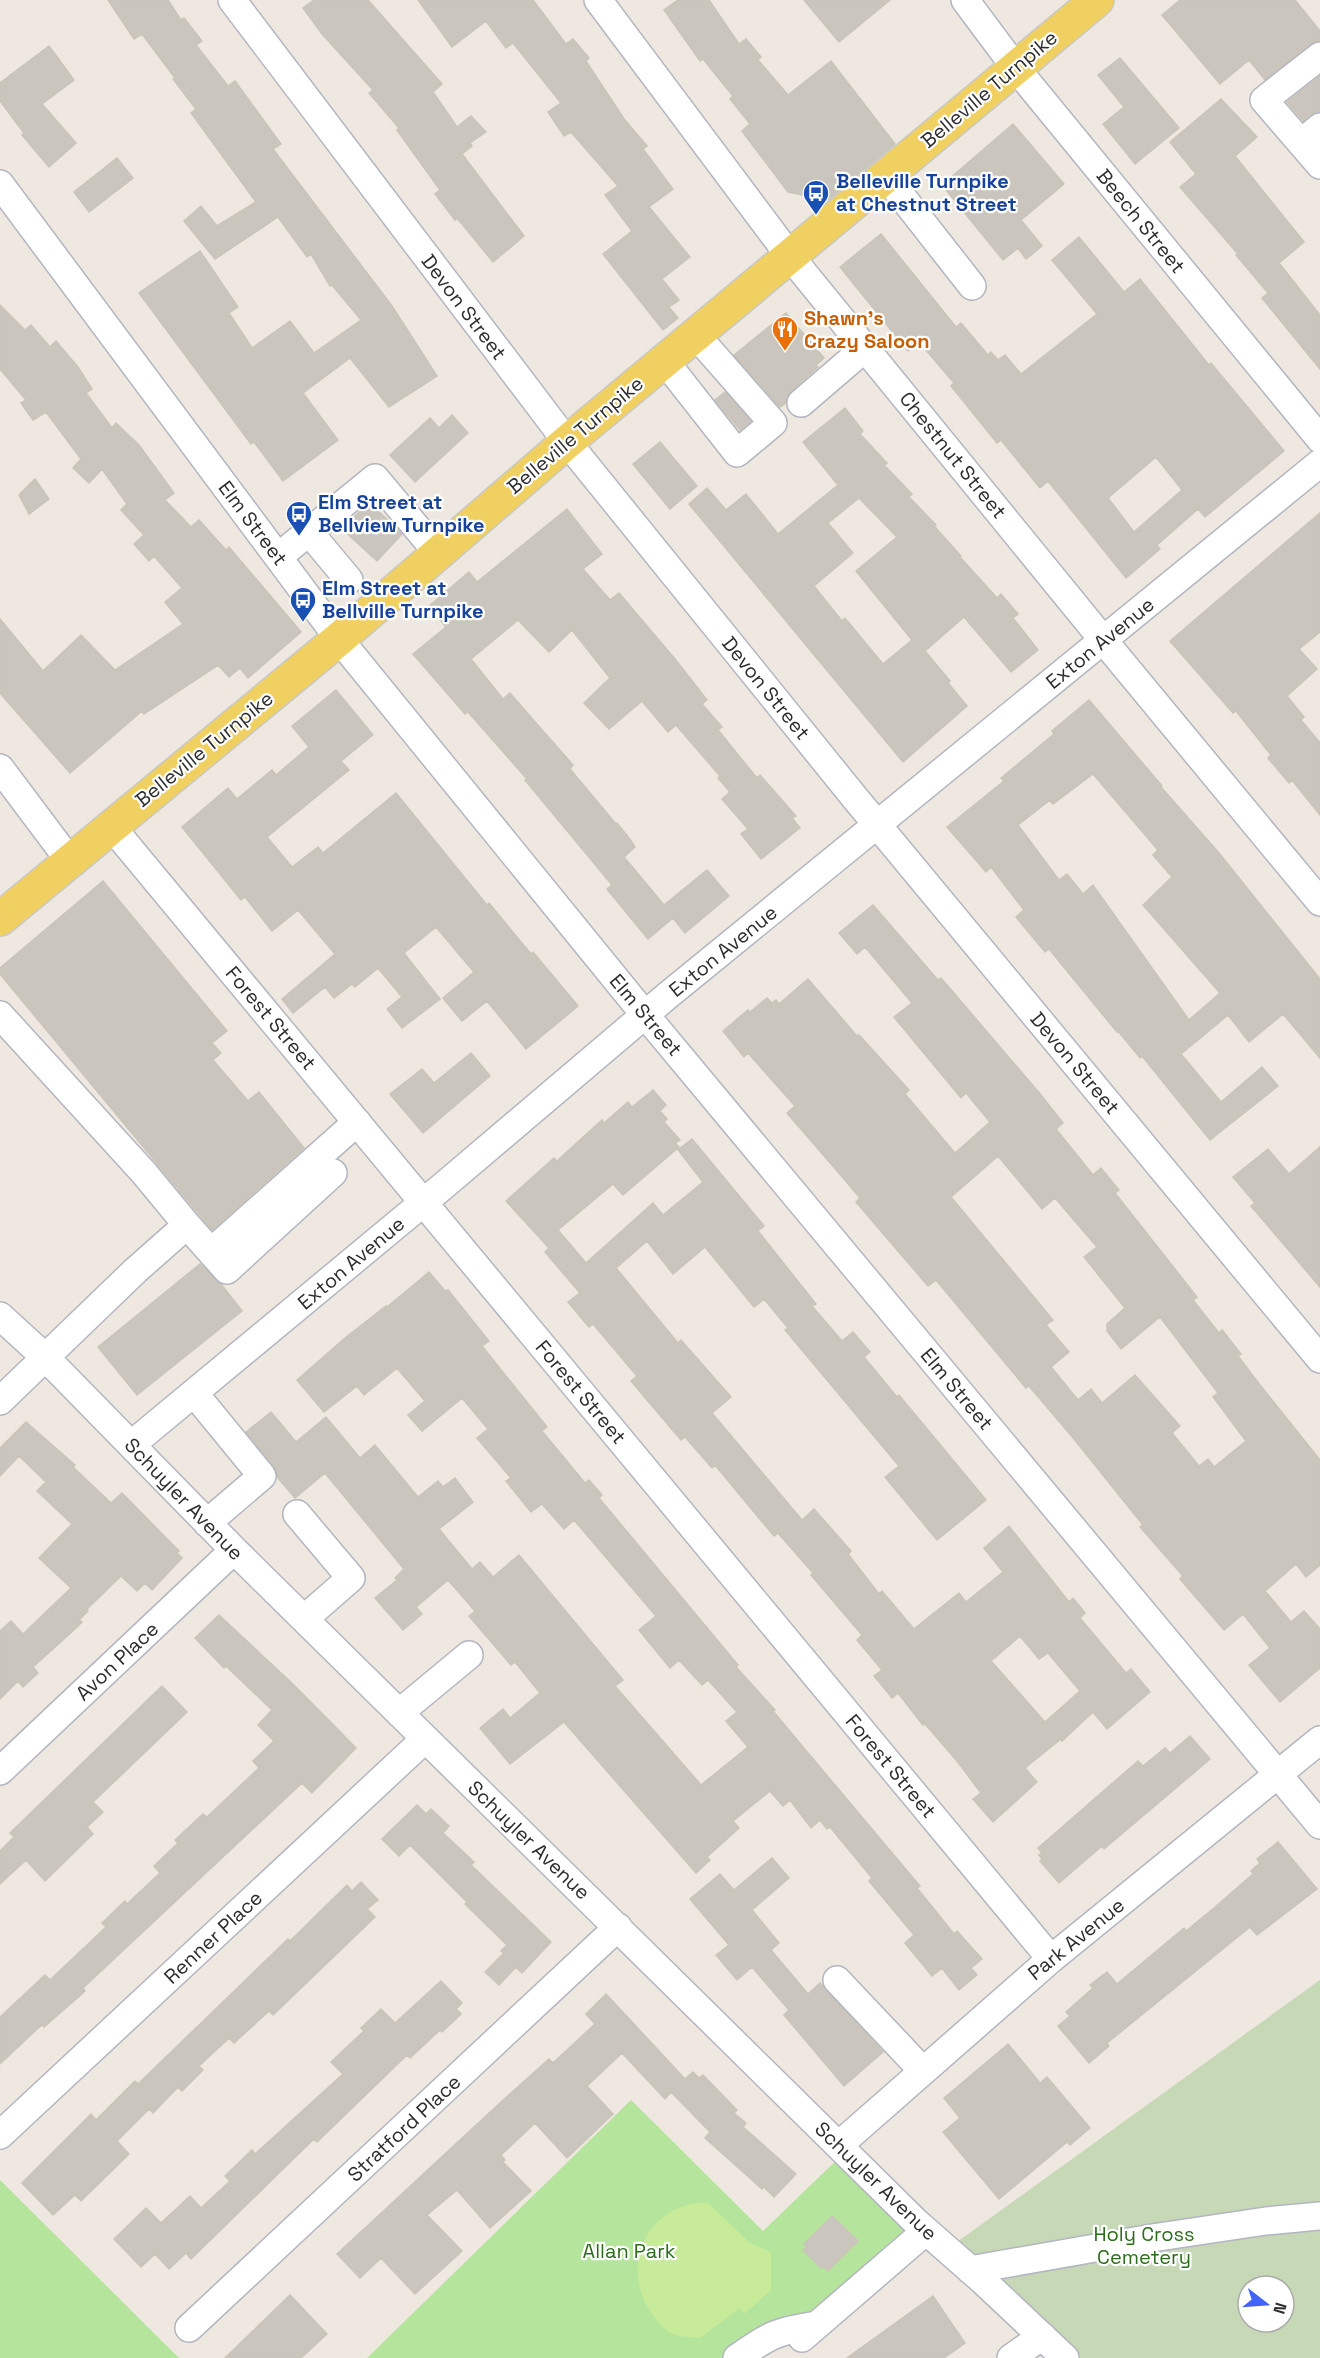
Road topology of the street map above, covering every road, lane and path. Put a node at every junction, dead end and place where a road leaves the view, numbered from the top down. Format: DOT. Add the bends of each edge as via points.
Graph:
graph roads {
  1 [pos="232,0"];
  2 [pos="598,0"];
  3 [pos="964,0"];
  4 [pos="1097,0"];
  5 [pos="1320,56"];
  6 [pos="1015,68"];
  7 [pos="1311,135"];
  8 [pos="1320,165"];
  9 [pos="885,175"];
  10 [pos="0,184"];
  11 [pos="789,255"];
  12 [pos="972,286"];
  13 [pos="695,334"];
  14 [pos="865,348"];
  15 [pos="664,360"];
  16 [pos="801,403"];
  17 [pos="1320,439"];
  18 [pos="567,442"];
  19 [pos="1320,463"];
  20 [pos="309,532"];
  21 [pos="438,553"];
  22 [pos="278,557"];
  23 [pos="349,580"];
  24 [pos="339,639"];
  25 [pos="1104,641"];
  26 [pos="0,768"];
  27 [pos="878,825"];
  28 [pos="111,826"];
  29 [pos="69,860"];
  30 [pos="1320,902"];
  31 [pos="0,919"];
  32 [pos="645,1014"];
  33 [pos="0,1015"];
  34 [pos="357,1122"];
  35 [pos="333,1173"];
  36 [pos="424,1202"];
  37 [pos="187,1225"];
  38 [pos="211,1252"];
  39 [pos="0,1316"];
  40 [pos="46,1358"];
  41 [pos="1320,1359"];
  42 [pos="194,1393"];
  43 [pos="0,1401"];
  44 [pos="131,1445"];
  45 [pos="297,1514"];
  46 [pos="207,1523"];
  47 [pos="234,1550"];
  48 [pos="304,1619"];
  49 [pos="470,1654"];
  50 [pos="399,1713"];
  51 [pos="425,1739"];
  52 [pos="1320,1740"];
  53 [pos="0,1771"];
  54 [pos="1278,1776"];
  55 [pos="1320,1825"];
  56 [pos="618,1927"];
  57 [pos="1051,1959"];
  58 [pos="837,1980"];
  59 [pos="923,2071"];
  60 [pos="0,2135"];
  61 [pos="839,2145"];
  62 [pos="1320,2216"];
  63 [pos="926,2231"];
  64 [pos="970,2270"];
  65 [pos="189,2328"];
  66 [pos="1042,2336"];
  67 [pos="737,2358"];
  68 [pos="1011,2358"];
  69 [pos="1065,2358"];
  1 -- 18 [label="street, Devon Street"];
  2 -- 11 [label="street, Chestnut Street"];
  3 -- 6 [label="street, Beech Street"];
  4 -- 6 [label="main road, Belleville Turnpike"];
  5 -- 7 [label="street" via="1264,100"];
  6 -- 9 [label="main road, Belleville Turnpike"];
  6 -- 17 [label="street, Beech Street"];
  7 -- 8 [label="street"];
  9 -- 11 [label="main road, Belleville Turnpike"];
  9 -- 12 [label="street"];
  10 -- 22 [label="street, Elm Street"];
  11 -- 13 [label="main road, Belleville Turnpike"];
  11 -- 14 [label="street, Chestnut Street"];
  13 -- 15 [label="main road, Belleville Turnpike"];
  13 -- 15 [label="street" via="773,423 737,453"];
  14 -- 16 [label="street"];
  14 -- 25 [label="street, Chestnut Street"];
  15 -- 18 [label="main road, Belleville Turnpike"];
  18 -- 21 [label="main road, Belleville Turnpike"];
  18 -- 27 [label="street, Devon Street"];
  19 -- 25 [label="street, Exton Avenue"];
  20 -- 21 [label="street" via="375,478"];
  20 -- 22 [label="street"];
  20 -- 23 [label="street"];
  21 -- 24 [label="main road, Belleville Turnpike"];
  22 -- 24 [label="street, Elm Street"];
  24 -- 28 [label="main road, Belleville Turnpike"];
  24 -- 32 [label="street, Elm Street"];
  25 -- 27 [label="street, Exton Avenue"];
  25 -- 30 [label="street, Chestnut Street"];
  26 -- 29 [label="street"];
  27 -- 32 [label="street, Exton Avenue"];
  27 -- 41 [label="street, Devon Street"];
  28 -- 29 [label="main road, Belleville Turnpike"];
  28 -- 34 [label="street, Forest Street"];
  29 -- 31 [label="main road, Belleville Turnpike"];
  32 -- 36 [label="street, Exton Avenue"];
  32 -- 54 [label="street, Elm Street"];
  33 -- 37 [label="street"];
  34 -- 36 [label="street, Forest Street"];
  34 -- 38 [label="street"];
  35 -- 38 [label="street" via="227,1270"];
  36 -- 42 [label="street, Exton Avenue"];
  36 -- 57 [label="street, Forest Street"];
  37 -- 38 [label="street"];
  37 -- 40 [label="street"];
  39 -- 40 [label="street, Schuyler Avenue"];
  40 -- 43 [label="street"];
  40 -- 44 [label="street, Schuyler Avenue"];
  42 -- 44 [label="street, Exton Avenue"];
  42 -- 46 [label="street" via="262,1476"];
  44 -- 46 [label="street, Schuyler Avenue"];
  45 -- 48 [label="street" via="351,1578"];
  46 -- 47 [label="street, Schuyler Avenue"];
  47 -- 48 [label="street, Schuyler Avenue"];
  47 -- 53 [label="street, Avon Place"];
  48 -- 50 [label="street, Schuyler Avenue"];
  49 -- 50 [label="street"];
  50 -- 51 [label="street, Schuyler Avenue"];
  51 -- 56 [label="street, Schuyler Avenue"];
  51 -- 60 [label="street, Renner Place"];
  52 -- 54 [label="street, Park Avenue"];
  54 -- 55 [label="street, Elm Street"];
  54 -- 57 [label="street, Park Avenue"];
  56 -- 61 [label="street, Schuyler Avenue"];
  56 -- 65 [label="street, Stratford Place"];
  57 -- 59 [label="street, Park Avenue"];
  58 -- 59 [label="street"];
  59 -- 61 [label="street, Park Avenue"];
  61 -- 63 [label="street, Schuyler Avenue"];
  62 -- 64 [label="street" via="1152,2238"];
  63 -- 64 [label="street, Schuyler Avenue"];
  63 -- 67 [label="street" via="809,2332 785,2329"];
  64 -- 66 [label="street, Schuyler Avenue"];
  66 -- 68 [label="street"];
  66 -- 69 [label="street, Schuyler Avenue"];
}
